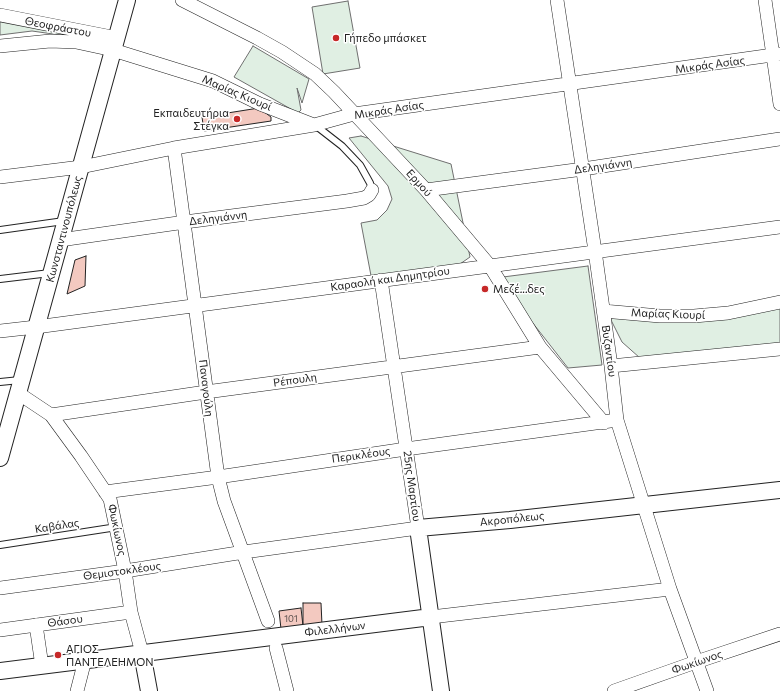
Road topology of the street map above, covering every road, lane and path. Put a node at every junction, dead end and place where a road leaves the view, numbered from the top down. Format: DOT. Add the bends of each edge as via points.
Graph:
graph roads {
  1 [pos="127,0"];
  2 [pos="182,0"];
  3 [pos="557,0"];
  4 [pos="765,0"];
  5 [pos="0,16"];
  6 [pos="115,44"];
  7 [pos="0,46"];
  8 [pos="776,55"];
  9 [pos="570,85"];
  10 [pos="780,104"];
  11 [pos="354,114"];
  12 [pos="314,125"];
  13 [pos="780,139"];
  14 [pos="174,148"];
  15 [pos="81,167"];
  16 [pos="583,169"];
  17 [pos="0,177"];
  18 [pos="372,190"];
  19 [pos="426,190"];
  20 [pos="66,221"];
  21 [pos="185,222"];
  22 [pos="780,226"];
  23 [pos="0,230"];
  24 [pos="60,240"];
  25 [pos="596,251"];
  26 [pos="490,266"];
  27 [pos="52,272"];
  28 [pos="0,280"];
  29 [pos="381,280"];
  30 [pos="780,302"];
  31 [pos="196,305"];
  32 [pos="603,311"];
  33 [pos="36,327"];
  34 [pos="0,331"];
  35 [pos="540,346"];
  36 [pos="780,350"];
  37 [pos="394,366"];
  38 [pos="611,366"];
  39 [pos="0,382"];
  40 [pos="20,386"];
  41 [pos="206,392"];
  42 [pos="50,415"];
  43 [pos="611,421"];
  44 [pos="5,425"];
  45 [pos="406,449"];
  46 [pos="0,458"];
  47 [pos="218,477"];
  48 [pos="780,490"];
  49 [pos="105,492"];
  50 [pos="644,505"];
  51 [pos="117,527"];
  52 [pos="418,528"];
  53 [pos="0,545"];
  54 [pos="244,552"];
  55 [pos="125,571"];
  56 [pos="0,588"];
  57 [pos="670,589"];
  58 [pos="131,612"];
  59 [pos="431,617"];
  60 [pos="268,621"];
  61 [pos="36,625"];
  62 [pos="0,630"];
  63 [pos="780,634"];
  64 [pos="276,648"];
  65 [pos="142,653"];
  66 [pos="85,660"];
  67 [pos="696,662"];
  68 [pos="42,666"];
  69 [pos="0,671"];
  70 [pos="77,691"];
  71 [pos="149,691"];
  72 [pos="287,691"];
  73 [pos="441,691"];
  74 [pos="614,691"];
  75 [pos="707,691"];
  1 -- 6 [label="street, Κωνσταντινουπόλεως"];
  2 -- 11 [label="street, Ερμού" via="257,38 302,65 315,74"];
  3 -- 9 [label="street, Βυζαντίου"];
  4 -- 8 [label="street"];
  5 -- 6 [label="street, Θεοφράστου"];
  6 -- 7 [label="street, Θεοφράστου" via="50,41"];
  6 -- 12 [label="street, Μαρίας Κιουρί" via="213,81 260,104"];
  6 -- 15 [label="street, Κωνσταντινουπόλεως"];
  8 -- 9 [label="street, Μικράς Ασίας"];
  8 -- 10 [label="street"];
  9 -- 11 [label="street, Μικράς Ασίας"];
  9 -- 16 [label="street, Βυζαντίου"];
  11 -- 12 [label="street, Μικράς Ασίας"];
  11 -- 19 [label="street, Ερμού"];
  12 -- 14 [label="street, Μικράς Ασίας"];
  12 -- 18 [label="lane" via="342,146 360,165"];
  13 -- 16 [label="street, Δεληγιάννη"];
  14 -- 15 [label="street, Μικράς Ασίας"];
  14 -- 21 [label="street, Παναγούλη"];
  15 -- 17 [label="street, Μικράς Ασίας"];
  15 -- 20 [label="street, Κωνσταντινουπόλεως"];
  16 -- 19 [label="street, Δεληγιάννη"];
  16 -- 25 [label="street, Βυζαντίου"];
  18 -- 21 [label="street, Δεληγιάννη" via="364,198 347,201"];
  19 -- 26 [label="street, Ερμού"];
  20 -- 23 [label="lane"];
  20 -- 24 [label="street, Κωνσταντινουπόλεως"];
  21 -- 24 [label="street, Δεληγιάννη"];
  21 -- 31 [label="street, Παναγούλη"];
  22 -- 25 [label="street, Καραολή και Δημητρίου"];
  24 -- 27 [label="street, Κωνσταντινουπόλεως"];
  25 -- 26 [label="street, Καραολή και Δημητρίου"];
  25 -- 32 [label="street, Βυζαντίου"];
  26 -- 29 [label="street, Καραολή και Δημητρίου"];
  26 -- 35 [label="street, Ερμού"];
  27 -- 28 [label="lane"];
  27 -- 33 [label="street, Κωνσταντινουπόλεως"];
  29 -- 31 [label="street, Καραολή και Δημητρίου"];
  29 -- 37 [label="street, 25ης Μαρτίου"];
  30 -- 32 [label="street, Μαρίας Κιουρί" via="728,313 694,316"];
  31 -- 33 [label="street, Καραολή και Δημητρίου"];
  31 -- 41 [label="street, Παναγούλη"];
  32 -- 38 [label="street, Βυζαντίου"];
  33 -- 34 [label="street, Καραολή και Δημητρίου"];
  33 -- 40 [label="street, Κωνσταντινουπόλεως"];
  35 -- 37 [label="street, Ρέπουλη"];
  35 -- 43 [label="street, Ερμού"];
  36 -- 38 [label="street"];
  37 -- 41 [label="street, Ρέπουλη"];
  37 -- 45 [label="street, 25ης Μαρτίου"];
  38 -- 43 [label="street, Βυζαντίου"];
  39 -- 40 [label="lane"];
  40 -- 42 [label="street, Φωκίωνος"];
  40 -- 44 [label="street, Κωνσταντινουπόλεως"];
  41 -- 42 [label="street, Ρέπουλη"];
  41 -- 47 [label="street, Παναγούλη"];
  42 -- 49 [label="street, Φωκίωνος"];
  43 -- 45 [label="street, Περικλέους"];
  43 -- 50 [label="street, Βυζαντίου" via="620,433"];
  44 -- 46 [label="street, Κωνσταντινουπόλεως"];
  45 -- 47 [label="street, Περικλέους"];
  45 -- 52 [label="street, 25ης Μαρτίου"];
  47 -- 49 [label="street, Περικλέους"];
  47 -- 54 [label="street, Παναγούλη" via="224,501"];
  48 -- 50 [label="street, Ακροπόλεως"];
  49 -- 51 [label="street, Φωκίωνος" via="110,499"];
  50 -- 52 [label="street, Ακροπόλεως"];
  50 -- 57 [label="street, Βυζαντίου"];
  51 -- 53 [label="lane, Καβάλας"];
  51 -- 55 [label="street, Φωκίωνος"];
  52 -- 54 [label="street, Ακροπόλεως"];
  52 -- 59 [label="street, 25ης Μαρτίου"];
  54 -- 55 [label="street, Θεμιστοκλέους"];
  54 -- 60 [label="street, Παναγούλη"];
  55 -- 56 [label="street, Θεμιστοκλέους"];
  55 -- 58 [label="street, Φωκίωνος"];
  57 -- 59 [label="street, Φιλελλήνων"];
  57 -- 67 [label="street, Βυζαντίου"];
  58 -- 61 [label="street, Θάσου"];
  58 -- 65 [label="street, Φωκίωνος"];
  59 -- 65 [label="street, Φιλελλήνων"];
  59 -- 73 [label="street, 25ης Μαρτίου"];
  61 -- 62 [label="street, Θάσου"];
  61 -- 68 [label="street"];
  63 -- 67 [label="street, Φωκίωνος"];
  64 -- 72 [label="street"];
  65 -- 66 [label="street, Φιλελλήνων"];
  65 -- 71 [label="street"];
  66 -- 68 [label="street, Φιλελλήνων"];
  66 -- 70 [label="street"];
  67 -- 74 [label="street, Φωκίωνος"];
  67 -- 75 [label="street, Βυζαντίου"];
  68 -- 69 [label="street, Φιλελλήνων"];
}
